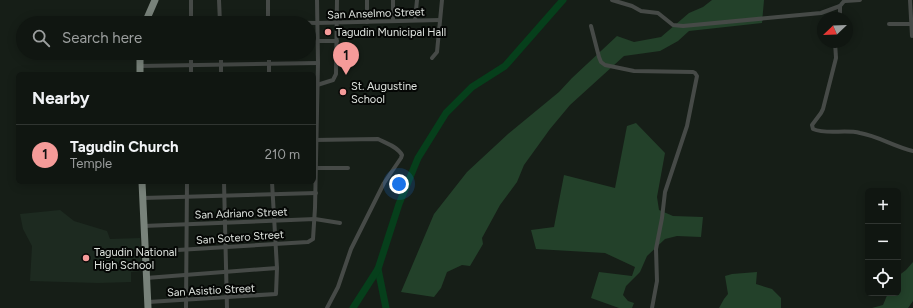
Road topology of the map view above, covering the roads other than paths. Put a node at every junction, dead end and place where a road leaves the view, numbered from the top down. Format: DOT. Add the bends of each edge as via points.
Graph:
graph roads {
  1 [pos="155,0"];
  2 [pos="191,0"];
  3 [pos="219,0"];
  4 [pos="268,0"];
  5 [pos="317,0"];
  6 [pos="337,0"];
  7 [pos="367,0"];
  8 [pos="393,0"];
  9 [pos="417,0"];
  10 [pos="442,0"];
  11 [pos="612,0"];
  12 [pos="845,0"];
  13 [pos="860,0"];
  14 [pos="910,0"];
  15 [pos="840,6"];
  16 [pos="840,12"];
  17 [pos="148,16"];
  18 [pos="191,16"];
  19 [pos="220,16"];
  20 [pos="268,16"];
  21 [pos="415,20"];
  22 [pos="440,20"];
  23 [pos="393,21"];
  24 [pos="367,22"];
  25 [pos="317,23"];
  26 [pos="337,23"];
  27 [pos="889,24"];
  28 [pos="912,24"];
  29 [pos="591,26"];
  30 [pos="912,36"];
  31 [pos="317,41"];
  32 [pos="337,41"];
  33 [pos="835,48"];
  34 [pos="432,58"];
  35 [pos="140,60"];
  36 [pos="192,60"];
  37 [pos="221,60"];
  38 [pos="269,60"];
  39 [pos="318,63"];
  40 [pos="221,64"];
  41 [pos="269,64"];
  42 [pos="192,65"];
  43 [pos="140,66"];
  44 [pos="140,72"];
  45 [pos="191,72"];
  46 [pos="221,72"];
  47 [pos="270,72"];
  48 [pos="316,78"];
  49 [pos="316,85"];
  50 [pos="316,140"];
  51 [pos="913,151"];
  52 [pos="316,168"];
  53 [pos="348,168"];
  54 [pos="142,184"];
  55 [pos="187,184"];
  56 [pos="224,184"];
  57 [pos="272,184"];
  58 [pos="316,184"];
  59 [pos="316,193"];
  60 [pos="272,194"];
  61 [pos="224,195"];
  62 [pos="187,197"];
  63 [pos="143,198"];
  64 [pos="315,219"];
  65 [pos="274,221"];
  66 [pos="224,223"];
  67 [pos="340,223"];
  68 [pos="187,224"];
  69 [pos="143,226"];
  70 [pos="275,244"];
  71 [pos="225,247"];
  72 [pos="186,249"];
  73 [pos="145,252"];
  74 [pos="277,268"];
  75 [pos="226,272"];
  76 [pos="186,275"];
  77 [pos="146,278"];
  78 [pos="226,297"];
  79 [pos="186,300"];
  80 [pos="148,305"];
  81 [pos="186,308"];
  82 [pos="227,308"];
  83 [pos="327,308"];
  84 [pos="652,308"];
  1 -- 17 [label="highway"];
  2 -- 18 [label="street"];
  3 -- 19 [label="street"];
  4 -- 20 [label="street"];
  5 -- 25 [label="street"];
  6 -- 26 [label="street"];
  7 -- 24 [label="street"];
  8 -- 23 [label="street"];
  9 -- 21 [label="street"];
  10 -- 22 [label="street"];
  11 -- 15 [label="street" via="641,11 658,13 678,26 821,13"];
  12 -- 13 [label="street"];
  12 -- 15 [label="street"];
  14 -- 28 [label="street"];
  15 -- 16 [label="street"];
  21 -- 22 [label="street, San Anselmo Street"];
  21 -- 23 [label="street, San Anselmo Street"];
  22 -- 34 [label="street" via="437,52"];
  23 -- 24 [label="street, San Anselmo Street"];
  24 -- 26 [label="street, San Anselmo Street"];
  25 -- 26 [label="street, San Anselmo Street"];
  25 -- 31 [label="street"];
  26 -- 32 [label="street"];
  27 -- 28 [label="street"];
  28 -- 30 [label="street"];
  29 -- 84 [label="street" via="599,57 605,65 634,71 693,72 697,76 687,126 665,192 656,249 657,281"];
  31 -- 32 [label="street"];
  31 -- 39 [label="street"];
  32 -- 49 [label="street" via="335,77 329,82"];
  33 -- 51 [label="street" via="836,58 821,114 812,125 813,129 860,133"];
  35 -- 43 [label="highway"];
  36 -- 42 [label="street"];
  37 -- 40 [label="street"];
  38 -- 41 [label="street"];
  39 -- 41 [label="street"];
  39 -- 48 [label="street"];
  40 -- 41 [label="street"];
  40 -- 42 [label="street"];
  40 -- 46 [label="street"];
  41 -- 47 [label="street"];
  42 -- 43 [label="street"];
  42 -- 45 [label="street"];
  43 -- 44 [label="highway"];
  50 -- 83 [label="street" via="378,139 400,151 402,157 384,183 351,249 338,287"];
  52 -- 53 [label="street"];
  54 -- 63 [label="highway"];
  55 -- 62 [label="street"];
  56 -- 61 [label="street"];
  57 -- 60 [label="street"];
  58 -- 59 [label="street"];
  59 -- 60 [label="street"];
  59 -- 64 [label="street"];
  60 -- 61 [label="street"];
  60 -- 65 [label="street"];
  61 -- 62 [label="street"];
  61 -- 66 [label="street"];
  62 -- 63 [label="street"];
  62 -- 68 [label="street"];
  63 -- 69 [label="highway"];
  64 -- 65 [label="street, San Adriano Street"];
  64 -- 67 [label="street, San Adriano Street"];
  64 -- 70 [label="street, San Sotero Street" via="312,240"];
  65 -- 66 [label="street, San Adriano Street"];
  65 -- 70 [label="street"];
  66 -- 68 [label="street, San Adriano Street"];
  66 -- 71 [label="street"];
  68 -- 69 [label="street, San Adriano Street"];
  68 -- 72 [label="street"];
  69 -- 73 [label="highway"];
  70 -- 71 [label="street, San Sotero Street"];
  70 -- 74 [label="street"];
  71 -- 72 [label="street, San Sotero Street"];
  71 -- 75 [label="street"];
  72 -- 73 [label="street, San Sotero Street"];
  72 -- 76 [label="street"];
  73 -- 77 [label="highway"];
  74 -- 75 [label="street"];
  74 -- 78 [label="street, San Asistio Street" via="276,294"];
  75 -- 76 [label="street"];
  75 -- 78 [label="street"];
  76 -- 77 [label="street"];
  76 -- 79 [label="street"];
  77 -- 80 [label="highway"];
  78 -- 79 [label="street, San Asistio Street"];
  78 -- 82 [label="street"];
  79 -- 80 [label="street, San Asistio Street"];
  79 -- 81 [label="street"];
}
